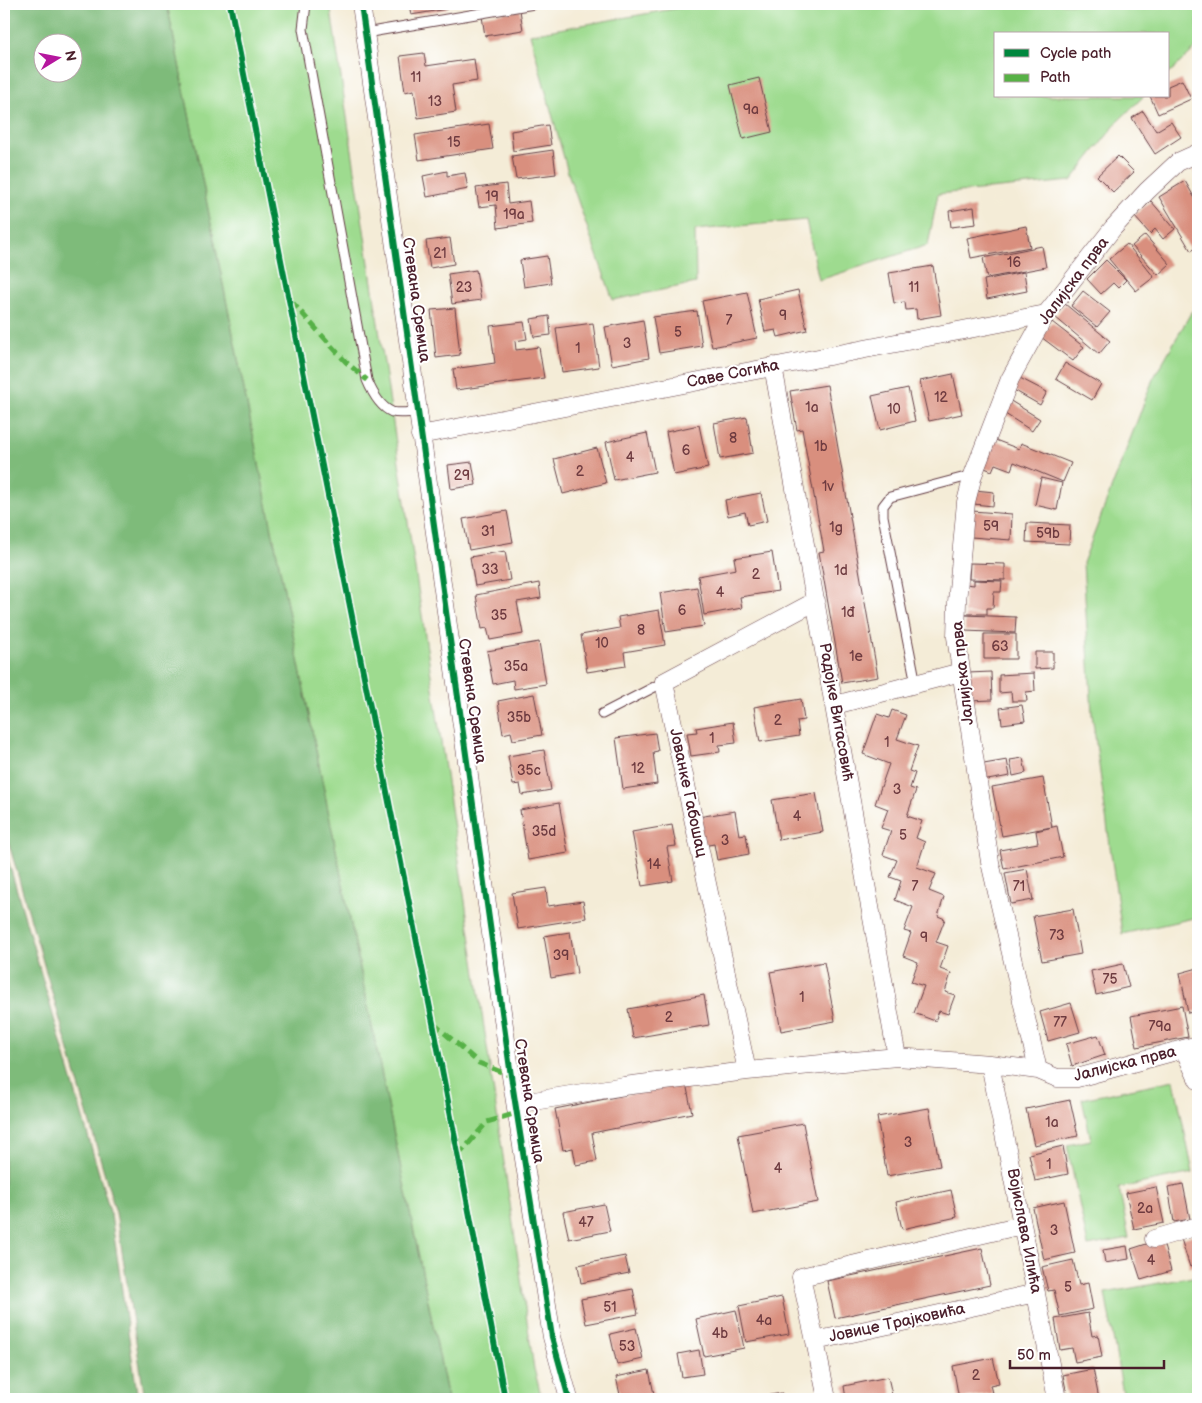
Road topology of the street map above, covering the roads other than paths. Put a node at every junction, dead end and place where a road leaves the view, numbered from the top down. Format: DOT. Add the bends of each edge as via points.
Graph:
graph roads {
  1 [pos="306,4"];
  2 [pos="361,4"];
  3 [pos="534,4"];
  4 [pos="365,33"];
  5 [pos="1198,153"];
  6 [pos="1046,314"];
  7 [pos="773,366"];
  8 [pos="417,412"];
  9 [pos="420,435"];
  10 [pos="973,475"];
  11 [pos="816,601"];
  12 [pos="961,672"];
  13 [pos="664,682"];
  14 [pos="916,684"];
  15 [pos="834,705"];
  16 [pos="602,714"];
  17 [pos="1191,1047"];
  18 [pos="897,1058"];
  19 [pos="990,1064"];
  20 [pos="1038,1070"];
  21 [pos="747,1071"];
  22 [pos="1198,1080"];
  23 [pos="516,1104"];
  24 [pos="1022,1225"];
  25 [pos="1198,1226"];
  26 [pos="1154,1239"];
  27 [pos="1036,1293"];
  28 [pos="815,1341"];
  29 [pos="569,1399"];
  30 [pos="827,1399"];
  31 [pos="1057,1399"];
  1 -- 8 [label="lane" via="303,29 367,380 379,402 393,412"];
  2 -- 4 [label="street, Стевана Сремца"];
  3 -- 4 [label="lane"];
  4 -- 8 [label="street, Стевана Сремца"];
  5 -- 6 [label="street, Јалијска прва" via="1178,162 1147,191 1113,228"];
  6 -- 7 [label="street, Саве Согића"];
  6 -- 10 [label="street, Јалијска прва" via="1010,378"];
  7 -- 9 [label="street, Саве Согића"];
  7 -- 11 [label="street, Радојке Витасовић"];
  8 -- 9 [label="street, Стевана Сремца"];
  9 -- 23 [label="street, Стевана Сремца"];
  10 -- 12 [label="street, Јалијска прва" via="966,502 957,602 956,637"];
  10 -- 14 [label="lane" via="890,497 883,506"];
  11 -- 13 [label="street"];
  11 -- 15 [label="street, Радојке Витасовић"];
  12 -- 14 [label="street"];
  12 -- 20 [label="street, Јалијска прва" via="990,862"];
  13 -- 16 [label="lane"];
  13 -- 21 [label="street, Јованке Габошац"];
  14 -- 15 [label="street"];
  15 -- 18 [label="street, Радојке Витасовић"];
  17 -- 20 [label="street, Јалијска прва" via="1077,1078 1057,1078"];
  17 -- 22 [label="street"];
  18 -- 19 [label="street"];
  18 -- 21 [label="street"];
  19 -- 20 [label="street"];
  19 -- 24 [label="street, Војислава Илића"];
  21 -- 23 [label="street" via="624,1086"];
  23 -- 29 [label="street, Стевана Сремца" via="552,1337"];
  24 -- 27 [label="street, Војислава Илића"];
  24 -- 28 [label="street" via="801,1277"];
  25 -- 26 [label="street"];
  27 -- 28 [label="street, Јовице Трајковића"];
  27 -- 31 [label="street, Војислава Илића"];
  28 -- 30 [label="street, Јовице Трајковића"];
}
